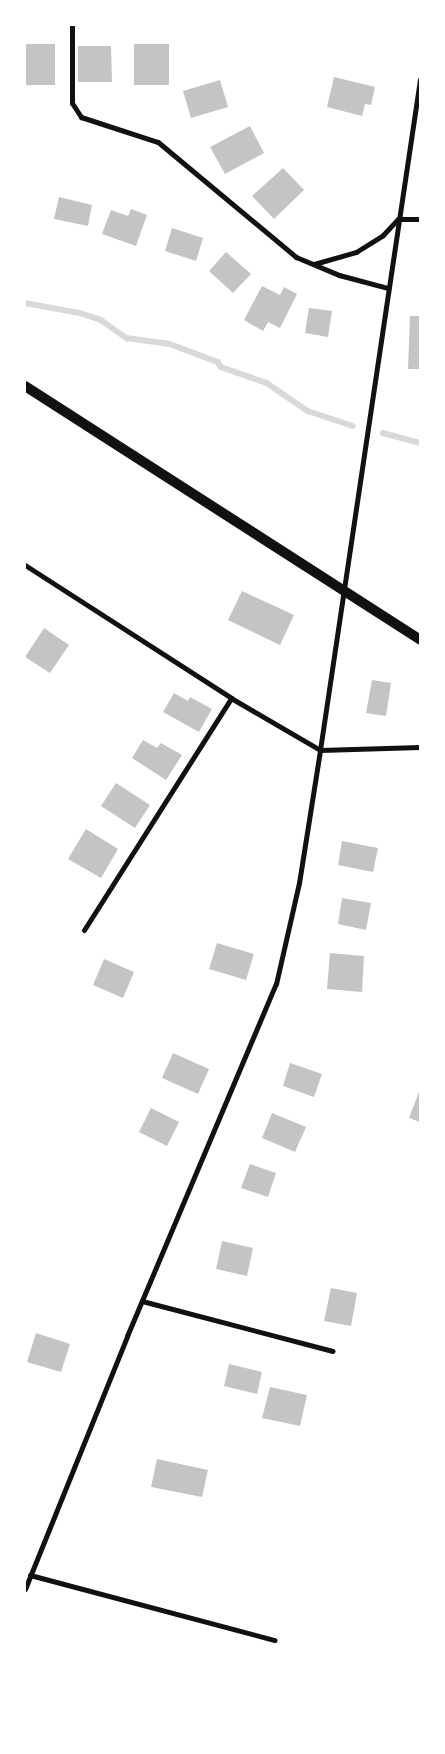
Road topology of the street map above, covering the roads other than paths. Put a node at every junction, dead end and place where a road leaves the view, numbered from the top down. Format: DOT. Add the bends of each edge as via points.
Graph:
graph roads {
  1 [pos="72,25"];
  2 [pos="420,79"];
  3 [pos="398,219"];
  4 [pos="420,219"];
  5 [pos="311,265"];
  6 [pos="388,288"];
  7 [pos="25,386"];
  8 [pos="25,565"];
  9 [pos="345,593"];
  10 [pos="420,640"];
  11 [pos="231,698"];
  12 [pos="420,747"];
  13 [pos="320,750"];
  14 [pos="84,930"];
  15 [pos="142,1301"];
  16 [pos="333,1351"];
  17 [pos="30,1574"];
  18 [pos="25,1589"];
  19 [pos="274,1640"];
  1 -- 5 [label="street" via="72,103 75,112 158,142 278,243"];
  2 -- 3 [label="street"];
  3 -- 4 [label="street"];
  3 -- 5 [label="street" via="383,235 356,252"];
  3 -- 6 [label="street"];
  5 -- 6 [label="street"];
  6 -- 9 [label="street"];
  7 -- 9 [label="main road"];
  8 -- 11 [label="street"];
  9 -- 10 [label="main road"];
  9 -- 13 [label="street"];
  11 -- 13 [label="street"];
  11 -- 14 [label="street"];
  12 -- 13 [label="street"];
  13 -- 15 [label="street" via="299,883 276,984"];
  15 -- 16 [label="street"];
  15 -- 17 [label="street"];
  17 -- 18 [label="street"];
  17 -- 19 [label="street"];
}
